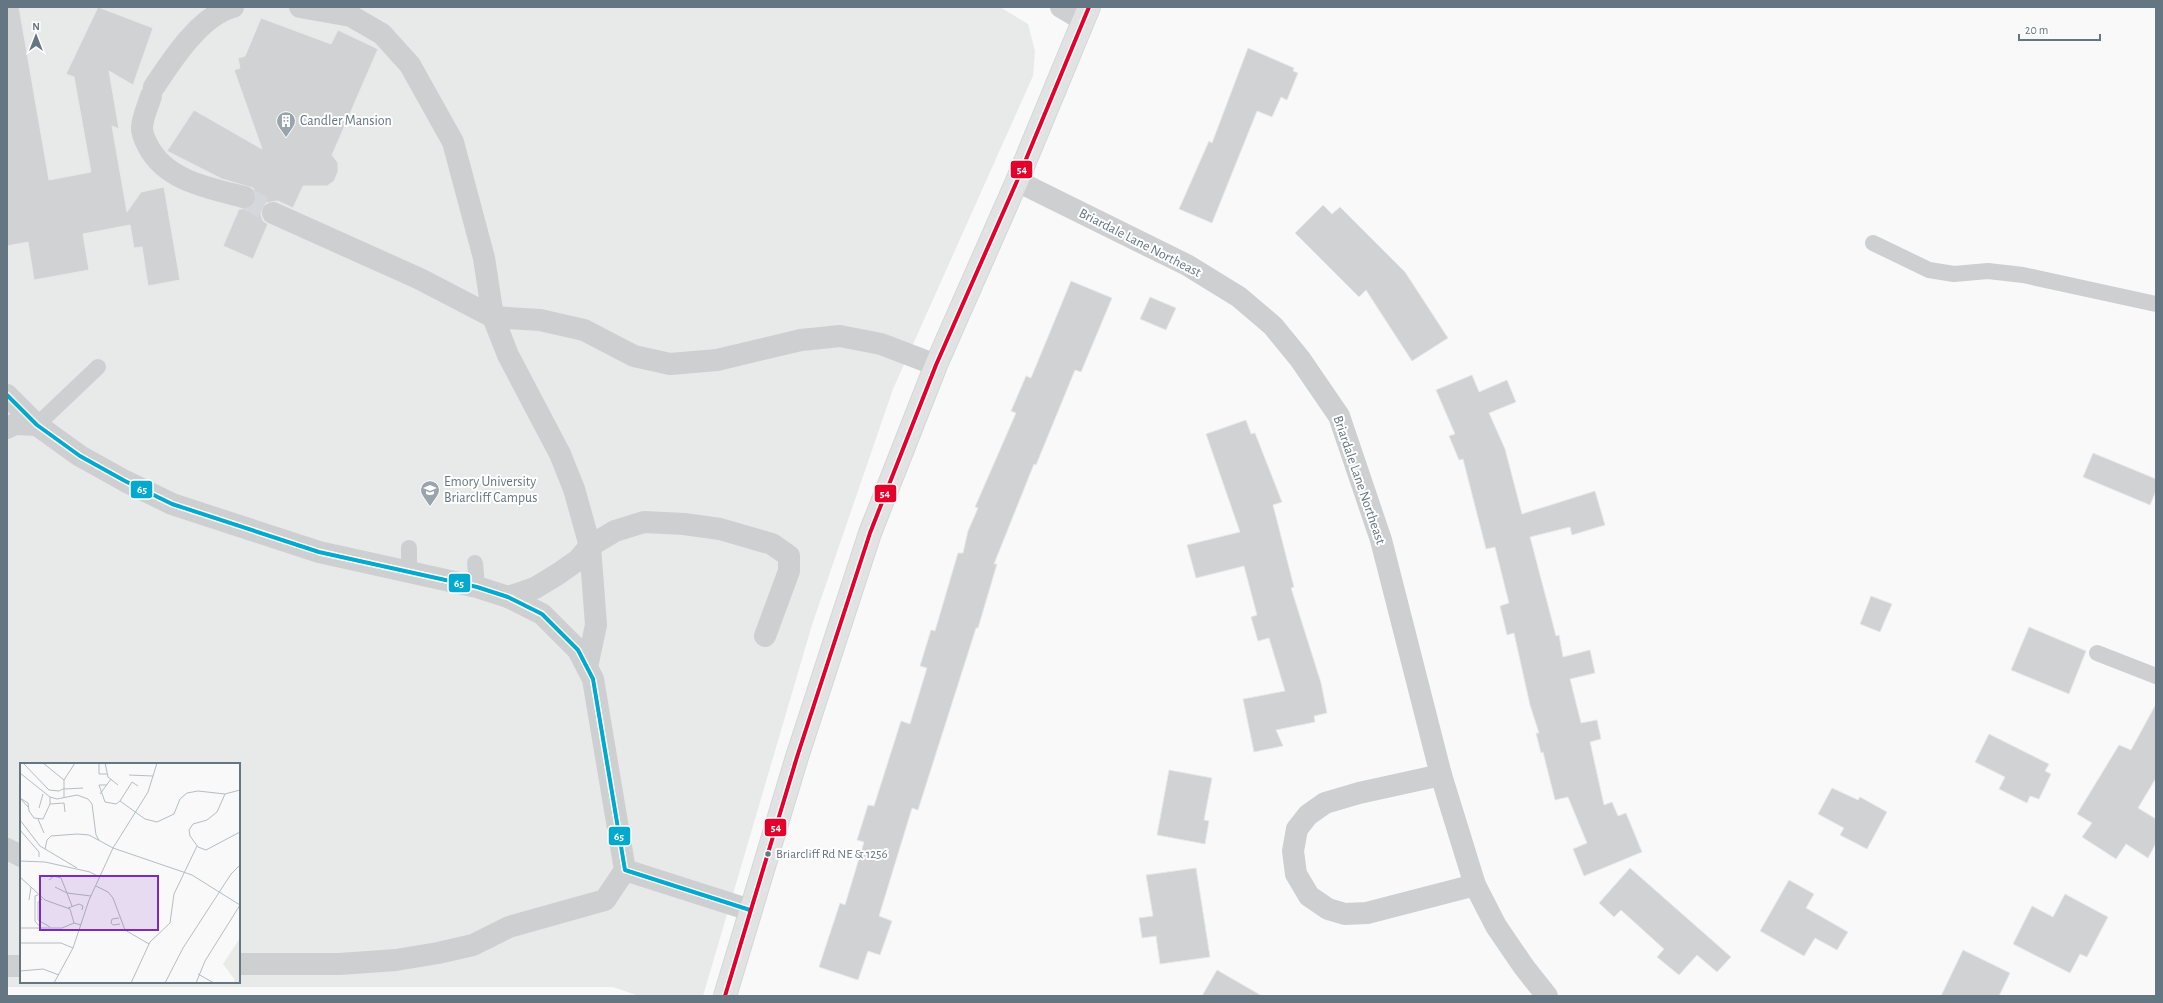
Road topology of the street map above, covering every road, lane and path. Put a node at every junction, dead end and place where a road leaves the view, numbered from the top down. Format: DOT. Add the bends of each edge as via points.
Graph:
graph roads {
  1 [pos="232,7"];
  2 [pos="300,7"];
  3 [pos="1061,7"];
  4 [pos="1086,14"];
  5 [pos="1017,181"];
  6 [pos="244,197"];
  7 [pos="273,213"];
  8 [pos="1873,243"];
  9 [pos="2156,304"];
  10 [pos="494,317"];
  11 [pos="936,365"];
  12 [pos="98,367"];
  13 [pos="7,395"];
  14 [pos="37,425"];
  15 [pos="7,428"];
  16 [pos="590,546"];
  17 [pos="409,548"];
  18 [pos="475,564"];
  19 [pos="409,572"];
  20 [pos="477,587"];
  21 [pos="508,597"];
  22 [pos="765,636"];
  23 [pos="2097,653"];
  24 [pos="587,667"];
  25 [pos="2156,676"];
  26 [pos="1441,775"];
  27 [pos="7,849"];
  28 [pos="20,856"];
  29 [pos="625,870"];
  30 [pos="1475,885"];
  31 [pos="750,910"];
  32 [pos="240,964"];
  33 [pos="7,966"];
  34 [pos="20,966"];
  35 [pos="725,996"];
  36 [pos="1547,996"];
  1 -- 6 [label="street" via="223,10 200,29 177,53 152,91 142,128 143,137 152,154 168,171 200,186"];
  2 -- 10 [label="street" via="351,16 382,34 410,65 453,142 484,258"];
  3 -- 4 [label="street"];
  4 -- 5 [label="main road"];
  5 -- 11 [label="main road"];
  5 -- 26 [label="street, Briardale Lane Northeast" via="1187,265 1238,297 1273,326 1300,359 1339,416 1381,540"];
  7 -- 10 [label="street" via="420,279"];
  8 -- 9 [label="lane" via="1929,270 1954,274 1988,271 2023,275"];
  10 -- 11 [label="street" via="540,320 584,330 634,356 670,364 717,360 801,340 840,336 881,344"];
  10 -- 16 [label="street" via="508,355 560,454 574,489"];
  11 -- 31 [label="main road" via="870,533 836,631"];
  12 -- 14 [label="lane"];
  13 -- 14 [label="street"];
  14 -- 15 [label="street" via="15,424"];
  14 -- 19 [label="street" via="80,456 172,504 319,552"];
  16 -- 21 [label="street" via="578,560 558,574 535,588"];
  16 -- 22 [label="street" via="615,531 644,522 720,529 772,544 789,556 789,571"];
  16 -- 24 [label="street" via="596,625"];
  17 -- 19 [label="lane"];
  18 -- 20 [label="lane"];
  19 -- 20 [label="street"];
  20 -- 21 [label="street"];
  21 -- 24 [label="street" via="542,614 558,628 578,650"];
  23 -- 25 [label="lane"];
  24 -- 29 [label="street" via="596,692"];
  26 -- 30 [label="street, Briardale Lane Northeast"];
  26 -- 30 [label="street" via="1325,803 1308,815 1298,829 1293,851 1296,874 1309,896 1328,909 1345,914 1367,913"];
  27 -- 28 [label="street"];
  29 -- 31 [label="street"];
  29 -- 32 [label="street" via="605,900 509,927 473,945 396,960 340,964"];
  30 -- 36 [label="street, Briardale Lane Northeast" via="1496,926"];
  31 -- 35 [label="main road"];
  33 -- 34 [label="street"];
}
